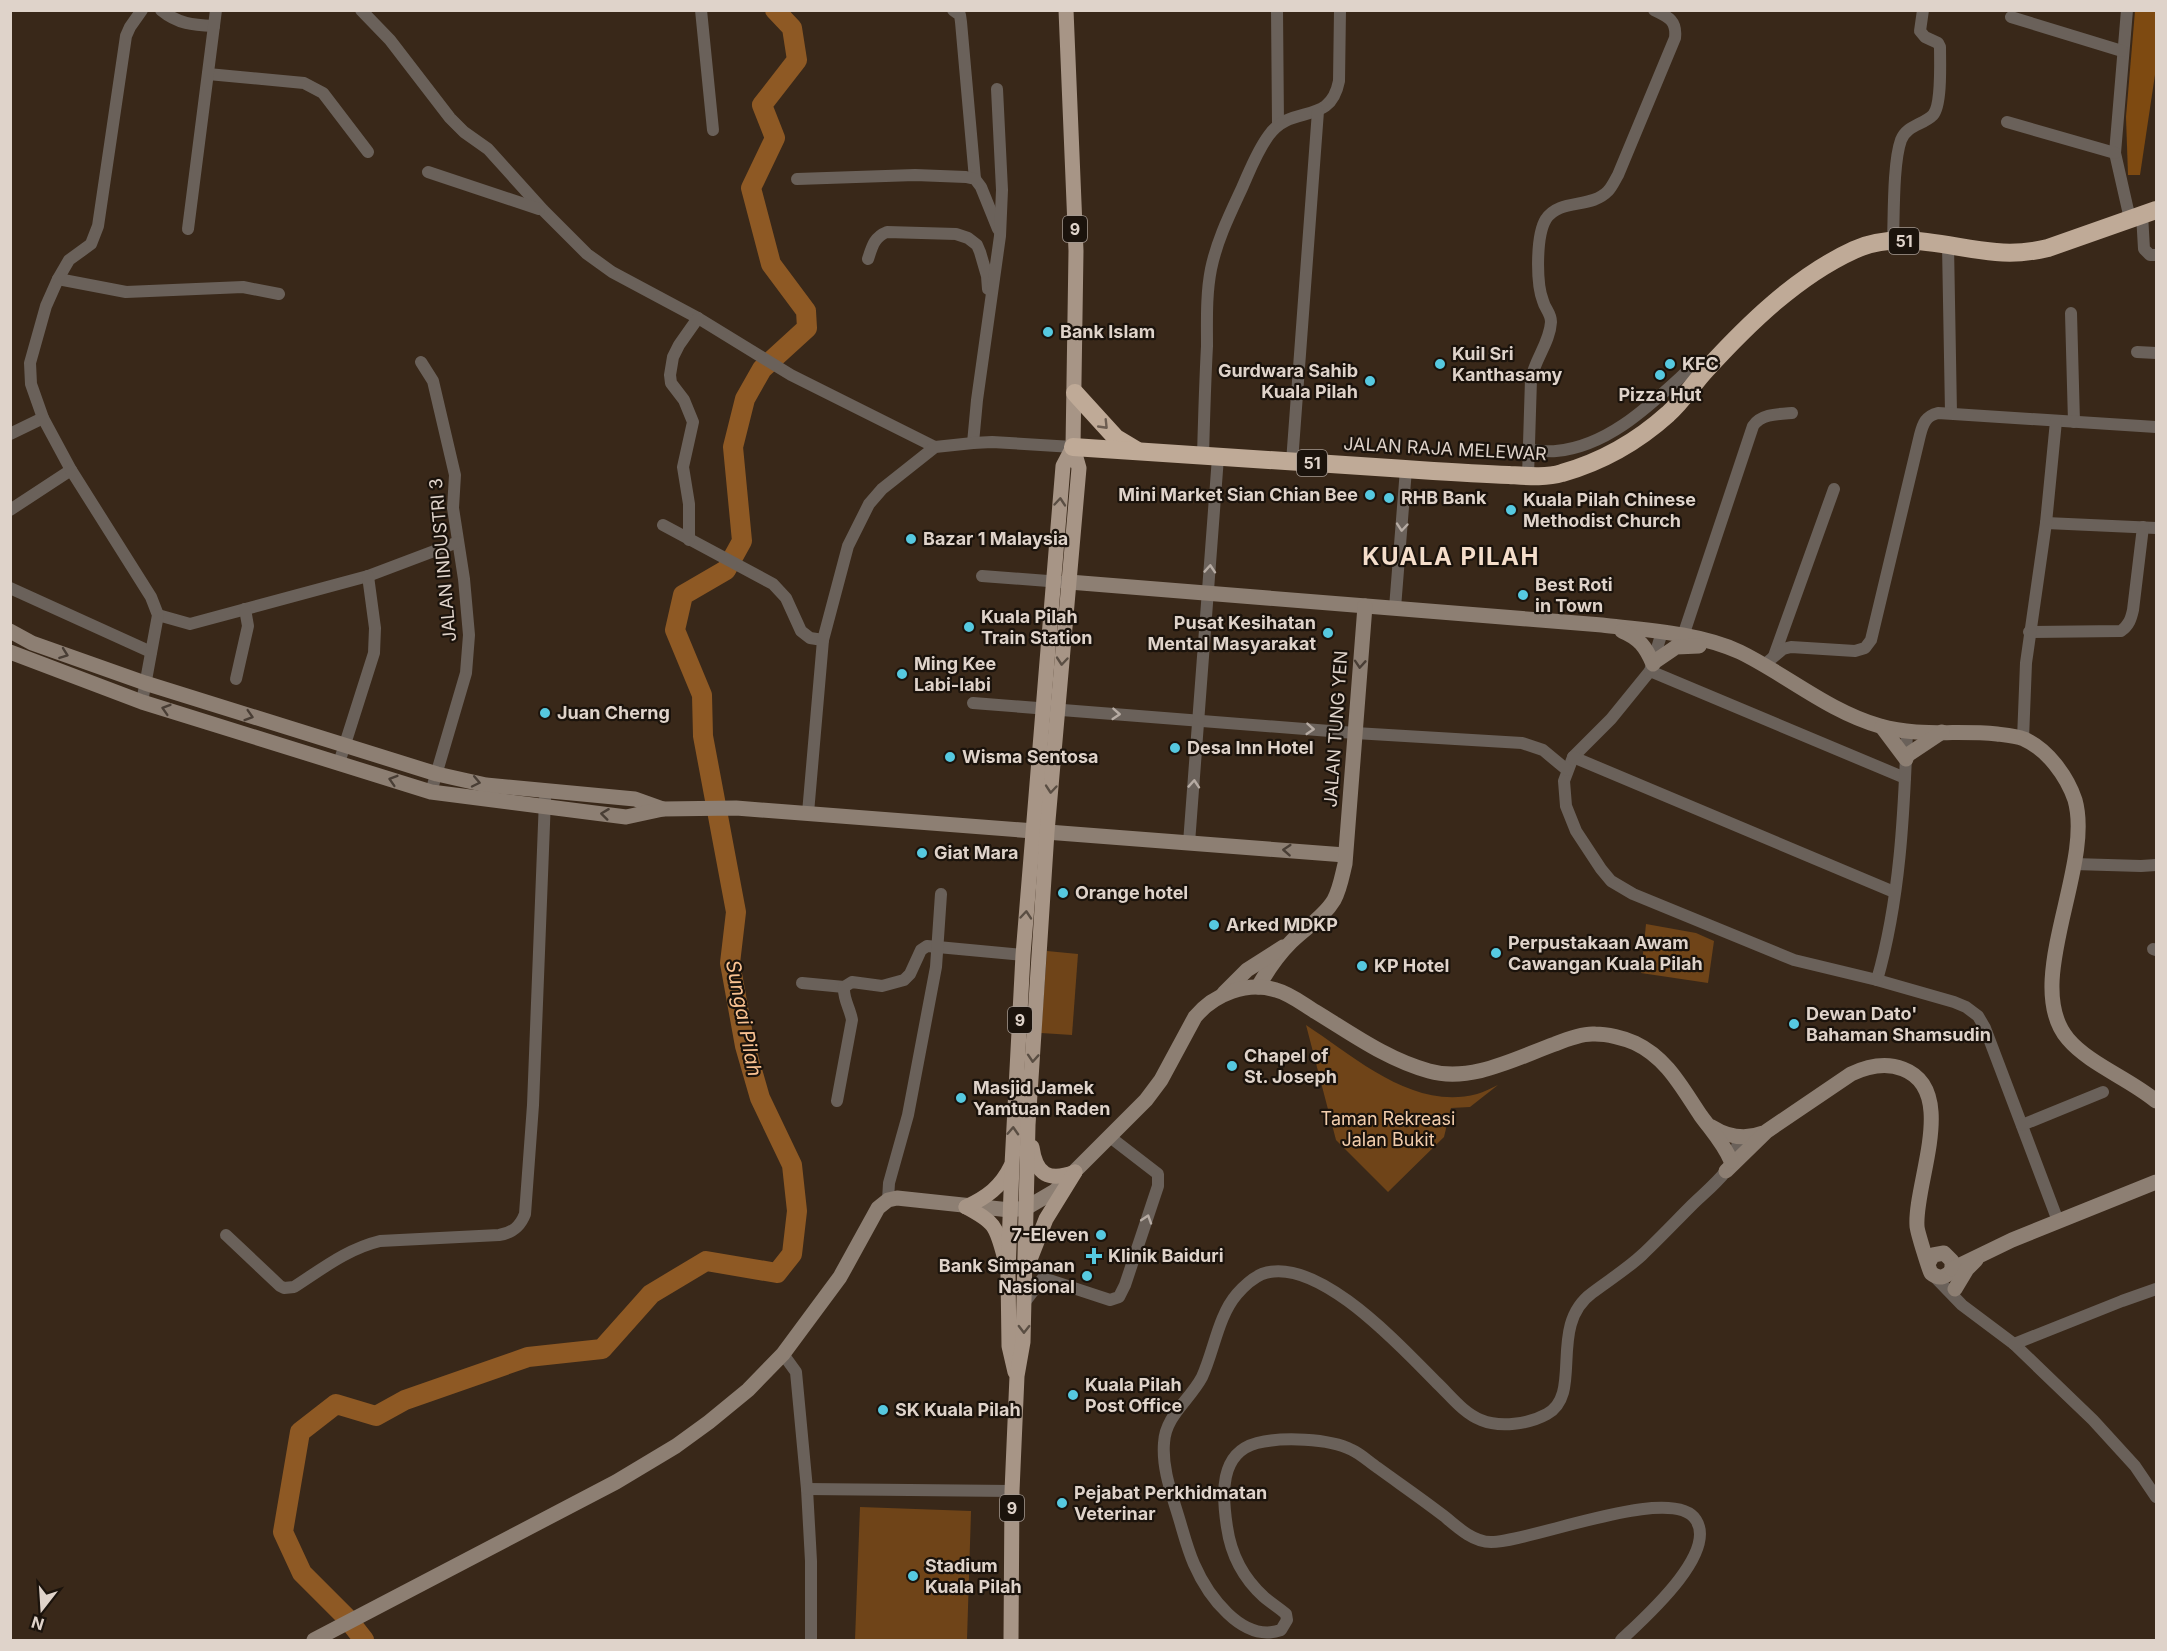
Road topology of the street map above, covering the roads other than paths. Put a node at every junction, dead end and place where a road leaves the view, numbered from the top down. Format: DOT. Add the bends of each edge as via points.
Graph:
graph roads {
  1 [pos="142,10"];
  2 [pos="161,10"];
  3 [pos="216,10"];
  4 [pos="361,10"];
  5 [pos="701,10"];
  6 [pos="953,10"];
  7 [pos="1066,10"];
  8 [pos="1277,10"];
  9 [pos="1340,10"];
  10 [pos="1654,10"];
  11 [pos="1923,10"];
  12 [pos="2127,10"];
  13 [pos="2012,17"];
  14 [pos="214,26"];
  15 [pos="2122,51"];
  16 [pos="208,74"];
  17 [pos="997,89"];
  18 [pos="1318,111"];
  19 [pos="2007,122"];
  20 [pos="1278,124"];
  21 [pos="713,130"];
  22 [pos="368,152"];
  23 [pos="2115,153"];
  24 [pos="428,172"];
  25 [pos="797,179"];
  26 [pos="975,179"];
  27 [pos="543,210"];
  28 [pos="2143,214"];
  29 [pos="188,229"];
  30 [pos="1000,236"];
  31 [pos="1893,241"];
  32 [pos="1947,244"];
  33 [pos="2157,255"];
  34 [pos="868,260"];
  35 [pos="58,279"];
  36 [pos="279,294"];
  37 [pos="990,311"];
  38 [pos="2071,313"];
  39 [pos="698,318"];
  40 [pos="2137,352"];
  41 [pos="2157,352"];
  42 [pos="421,362"];
  43 [pos="1704,372"];
  44 [pos="1075,393"];
  45 [pos="1792,412"];
  46 [pos="1951,413"];
  47 [pos="44,418"];
  48 [pos="2056,421"];
  49 [pos="2074,422"];
  50 [pos="2157,427"];
  51 [pos="10,434"];
  52 [pos="973,443"];
  53 [pos="935,447"];
  54 [pos="1073,447"];
  55 [pos="1528,450"];
  56 [pos="1138,451"];
  57 [pos="1211,456"];
  58 [pos="1292,462"];
  59 [pos="1406,469"];
  60 [pos="71,470"];
  61 [pos="1528,476"];
  62 [pos="1834,489"];
  63 [pos="10,510"];
  64 [pos="2046,523"];
  65 [pos="663,525"];
  66 [pos="2143,527"];
  67 [pos="2157,528"];
  68 [pos="689,540"];
  69 [pos="458,542"];
  70 [pos="368,576"];
  71 [pos="982,576"];
  72 [pos="1061,582"];
  73 [pos="10,588"];
  74 [pos="1208,593"];
  75 [pos="1365,606"];
  76 [pos="1395,608"];
  77 [pos="245,609"];
  78 [pos="158,615"];
  79 [pos="1602,625"];
  80 [pos="10,631"];
  81 [pos="1662,632"];
  82 [pos="2029,632"];
  83 [pos="1683,636"];
  84 [pos="824,640"];
  85 [pos="1737,651"];
  86 [pos="10,652"];
  87 [pos="151,652"];
  88 [pos="1769,661"];
  89 [pos="1652,665"];
  90 [pos="236,679"];
  91 [pos="145,683"];
  92 [pos="142,702"];
  93 [pos="973,703"];
  94 [pos="1050,709"];
  95 [pos="1198,720"];
  96 [pos="1882,727"];
  97 [pos="1907,731"];
  98 [pos="1942,732"];
  99 [pos="1355,733"];
  100 [pos="2023,739"];
  101 [pos="344,745"];
  102 [pos="1573,757"];
  103 [pos="1906,757"];
  104 [pos="339,763"];
  105 [pos="1567,770"];
  106 [pos="437,774"];
  107 [pos="1905,778"];
  108 [pos="546,790"];
  109 [pos="431,792"];
  110 [pos="544,807"];
  111 [pos="663,809"];
  112 [pos="808,813"];
  113 [pos="1040,831"];
  114 [pos="1189,843"];
  115 [pos="1346,855"];
  116 [pos="2074,864"];
  117 [pos="2157,864"];
  118 [pos="1894,892"];
  119 [pos="941,894"];
  120 [pos="1291,942"];
  121 [pos="938,948"];
  122 [pos="1023,955"];
  123 [pos="1877,980"];
  124 [pos="802,984"];
  125 [pos="844,987"];
  126 [pos="1258,987"];
  127 [pos="1222,996"];
  128 [pos="2103,1092"];
  129 [pos="837,1101"];
  130 [pos="2157,1101"];
  131 [pos="1028,1125"];
  132 [pos="1709,1125"];
  133 [pos="2022,1125"];
  134 [pos="1767,1131"];
  135 [pos="1110,1137"];
  136 [pos="1739,1137"];
  137 [pos="1012,1165"];
  138 [pos="1728,1166"];
  139 [pos="1075,1172"];
  140 [pos="2157,1182"];
  141 [pos="888,1200"];
  142 [pos="966,1207"];
  143 [pos="1026,1208"];
  144 [pos="1010,1210"];
  145 [pos="2058,1221"];
  146 [pos="226,1235"];
  147 [pos="1985,1252"];
  148 [pos="1942,1265"];
  149 [pos="1008,1274"];
  150 [pos="1024,1277"];
  151 [pos="1955,1289"];
  152 [pos="2157,1289"];
  153 [pos="1024,1303"];
  154 [pos="1962,1305"];
  155 [pos="2014,1344"];
  156 [pos="783,1354"];
  157 [pos="1017,1376"];
  158 [pos="807,1489"];
  159 [pos="1012,1491"];
  160 [pos="2157,1497"];
  161 [pos="314,1641"];
  162 [pos="811,1641"];
  163 [pos="1011,1641"];
  164 [pos="1621,1641"];
  1 -- 35 [label="street" via="126,36 98,226 91,244 69,260"];
  2 -- 14 [label="street" via="186,25"];
  3 -- 14 [label="street"];
  4 -- 27 [label="street" via="390,40 450,118 488,149"];
  5 -- 21 [label="street"];
  6 -- 26 [label="street" via="960,15 961,22"];
  7 -- 44 [label="main road, 9" via="1076,251"];
  8 -- 20 [label="street"];
  9 -- 18 [label="street" via="1337,92"];
  10 -- 55 [label="street" via="1671,18 1675,38 1618,175 1608,191 1595,200 1556,209 1540,231 1540,289 1551,325 1531,379"];
  11 -- 31 [label="street" via="1920,31 1940,47 1938,107 1931,117 1909,129 1900,142"];
  12 -- 15 [label="street"];
  13 -- 15 [label="street"];
  14 -- 16 [label="street"];
  15 -- 23 [label="street"];
  16 -- 22 [label="street" via="304,83 316,88"];
  16 -- 29 [label="street"];
  17 -- 30 [label="street"];
  18 -- 20 [label="street"];
  18 -- 58 [label="street"];
  19 -- 23 [label="street"];
  20 -- 57 [label="street" via="1265,141 1226,222 1211,268"];
  23 -- 28 [label="street"];
  24 -- 27 [label="street"];
  25 -- 26 [label="street" via="915,175"];
  26 -- 30 [label="street"];
  27 -- 39 [label="street" via="575,244 612,272"];
  28 -- 32 [label="highway, JALAN RAJA MELEWAR / 51" via="2031,252 1999,252"];
  28 -- 33 [label="street" via="2144,249"];
  30 -- 37 [label="street"];
  31 -- 32 [label="highway, JALAN RAJA MELEWAR / 51"];
  31 -- 43 [label="highway, JALAN RAJA MELEWAR / 51" via="1855,249 1809,277 1753,321"];
  32 -- 46 [label="street"];
  34 -- 37 [label="street" via="876,239 887,232 963,235 980,252"];
  35 -- 36 [label="street" via="126,292 243,287"];
  35 -- 47 [label="street" via="30,363 31,384"];
  37 -- 52 [label="street"];
  38 -- 49 [label="street"];
  39 -- 53 [label="street" via="790,375"];
  39 -- 68 [label="street" via="673,357 670,375 693,422 683,467"];
  40 -- 41 [label="street"];
  42 -- 69 [label="street, JALAN INDUSTRI 3" via="433,381 454,475"];
  43 -- 55 [label="street" via="1695,364 1647,407 1582,445 1557,451"];
  43 -- 61 [label="highway, JALAN RAJA MELEWAR / 51" via="1671,412 1629,444 1558,475"];
  44 -- 54 [label="main road, 9"];
  44 -- 56 [label="highway, one-way" via="1116,438"];
  45 -- 83 [label="street" via="1766,416 1753,426"];
  46 -- 48 [label="street"];
  46 -- 88 [label="street" via="1930,415 1922,427 1868,645 1855,651 1791,647"];
  47 -- 51 [label="street"];
  47 -- 60 [label="street"];
  48 -- 49 [label="street"];
  48 -- 64 [label="street"];
  49 -- 50 [label="street"];
  52 -- 53 [label="street"];
  52 -- 54 [label="street"];
  53 -- 84 [label="street" via="869,504 848,546"];
  54 -- 56 [label="highway, JALAN RAJA MELEWAR / 51"];
  54 -- 72 [label="main road, 9" via="1079,468"];
  55 -- 61 [label="street"];
  56 -- 57 [label="highway, JALAN RAJA MELEWAR / 51"];
  57 -- 58 [label="highway, JALAN RAJA MELEWAR / 51"];
  74 -- 57 [label="street, one-way"];
  58 -- 59 [label="highway, JALAN RAJA MELEWAR / 51"];
  59 -- 61 [label="highway, JALAN RAJA MELEWAR / 51"];
  59 -- 76 [label="street, one-way"];
  60 -- 63 [label="street"];
  60 -- 78 [label="street" via="152,597"];
  62 -- 88 [label="street"];
  64 -- 66 [label="street"];
  64 -- 82 [label="street"];
  65 -- 68 [label="street"];
  66 -- 67 [label="street"];
  66 -- 82 [label="street" via="2133,610 2127,626 2121,631"];
  68 -- 84 [label="street" via="773,584 786,598 801,632"];
  69 -- 70 [label="street"];
  69 -- 106 [label="street, JALAN INDUSTRI 3" via="469,635 466,673"];
  70 -- 77 [label="street"];
  70 -- 101 [label="street" via="374,653"];
  71 -- 72 [label="street"];
  72 -- 74 [label="street"];
  72 -- 94 [label="main road, 9"];
  73 -- 87 [label="street"];
  74 -- 75 [label="street"];
  74 -- 95 [label="street"];
  75 -- 76 [label="street"];
  75 -- 99 [label="street, JALAN TUNG YEN, one-way"];
  76 -- 79 [label="street"];
  77 -- 78 [label="street" via="190,624"];
  77 -- 90 [label="street" via="248,626"];
  78 -- 87 [label="street"];
  79 -- 81 [label="street"];
  79 -- 89 [label="street" via="1633,635 1644,645"];
  80 -- 91 [label="street, one-way" via="32,643"];
  81 -- 83 [label="street"];
  81 -- 89 [label="street"];
  82 -- 100 [label="street"];
  83 -- 85 [label="street"];
  84 -- 112 [label="street"];
  85 -- 88 [label="street"];
  85 -- 89 [label="street" via="1688,645 1669,650"];
  86 -- 92 [label="street"];
  87 -- 91 [label="street"];
  88 -- 96 [label="street" via="1836,708"];
  89 -- 102 [label="street" via="1611,719"];
  89 -- 107 [label="street"];
  91 -- 92 [label="street"];
  91 -- 101 [label="street, one-way"];
  104 -- 92 [label="street, one-way"];
  93 -- 94 [label="street"];
  94 -- 95 [label="street, one-way"];
  94 -- 113 [label="main road, 9"];
  95 -- 99 [label="street, one-way"];
  114 -- 95 [label="street, one-way"];
  96 -- 97 [label="street"];
  96 -- 103 [label="street"];
  97 -- 98 [label="street"];
  97 -- 103 [label="street"];
  98 -- 100 [label="street" via="1981,732"];
  98 -- 103 [label="street"];
  99 -- 105 [label="street" via="1522,743 1543,750"];
  99 -- 115 [label="street, JALAN TUNG YEN"];
  100 -- 116 [label="street" via="2056,765 2075,801 2078,825"];
  101 -- 104 [label="street"];
  101 -- 106 [label="street"];
  102 -- 105 [label="street"];
  102 -- 118 [label="street"];
  103 -- 107 [label="street"];
  109 -- 104 [label="street, one-way"];
  105 -- 123 [label="street" via="1564,781 1569,817 1611,881 1633,894 1794,960"];
  106 -- 108 [label="street, one-way" via="486,785"];
  106 -- 109 [label="street, JALAN INDUSTRI 3"];
  107 -- 118 [label="street"];
  108 -- 110 [label="street"];
  108 -- 111 [label="street" via="634,800"];
  109 -- 110 [label="street"];
  111 -- 110 [label="street, one-way" via="626,817"];
  110 -- 146 [label="street" via="533,1105 525,1214 520,1224 507,1234 363,1245 290,1288 280,1286"];
  111 -- 112 [label="street" via="736,808"];
  112 -- 113 [label="street"];
  113 -- 114 [label="street"];
  122 -- 113 [label="main road, 9, one-way"];
  113 -- 131 [label="main road, 9, one-way"];
  115 -- 114 [label="street, one-way"];
  115 -- 120 [label="street, JALAN TUNG YEN" via="1335,899"];
  116 -- 117 [label="street"];
  116 -- 130 [label="street" via="2051,992 2058,1025 2078,1050"];
  118 -- 123 [label="street" via="1888,942"];
  119 -- 121 [label="street"];
  120 -- 126 [label="street"];
  120 -- 127 [label="street" via="1247,970"];
  121 -- 122 [label="street"];
  121 -- 125 [label="street" via="927,946 921,950 904,980 882,986 852,982"];
  121 -- 141 [label="street" via="908,1115"];
  137 -- 122 [label="main road, 9, one-way"];
  123 -- 133 [label="street" via="1954,1002 1977,1016"];
  124 -- 125 [label="street"];
  125 -- 129 [label="street" via="843,996 852,1020"];
  126 -- 127 [label="street"];
  126 -- 132 [label="street" via="1288,995 1370,1046 1430,1072 1474,1072 1594,1033 1635,1043 1666,1064"];
  127 -- 135 [label="street" via="1202,1008 1154,1091"];
  128 -- 133 [label="street"];
  131 -- 139 [label="main road" via="1039,1169 1055,1177"];
  131 -- 143 [label="main road, 9"];
  132 -- 136 [label="street"];
  132 -- 138 [label="street" via="1723,1144"];
  133 -- 145 [label="street"];
  134 -- 136 [label="street"];
  134 -- 138 [label="street"];
  134 -- 148 [label="street" via="1864,1068 1888,1065 1908,1070 1924,1086 1931,1107 1917,1226"];
  135 -- 139 [label="street"];
  153 -- 135 [label="street, one-way" via="1043,1278 1110,1300 1119,1297 1158,1186 1158,1174"];
  136 -- 138 [label="street"];
  137 -- 142 [label="main road" via="996,1189"];
  137 -- 144 [label="main road, 9"];
  138 -- 164 [label="street" via="1643,1254 1576,1308 1567,1339 1564,1390 1556,1408 1546,1415 1523,1422 1492,1424 1470,1415 1378,1324 1325,1285 1296,1273 1278,1271 1262,1274 1248,1283 1231,1303 1198,1386 1175,1413 1166,1432 1167,1477 1197,1570 1205,1586 1236,1621 1264,1632 1281,1630 1286,1614 1249,1582 1239,1567 1225,1506 1228,1466 1236,1453 1249,1445 1324,1442 1352,1450 1483,1541 1533,1536 1654,1507 1681,1508 1691,1514 1699,1529 1691,1562 1677,1584"];
  139 -- 143 [label="street" via="1055,1191"];
  139 -- 150 [label="main road" via="1046,1219"];
  140 -- 145 [label="street"];
  141 -- 142 [label="street"];
  141 -- 156 [label="street" via="878,1208 840,1277"];
  142 -- 144 [label="street"];
  142 -- 149 [label="main road" via="989,1221 998,1232"];
  143 -- 144 [label="street"];
  143 -- 150 [label="main road, 9"];
  144 -- 149 [label="main road, 9"];
  145 -- 147 [label="street"];
  147 -- 148 [label="street"];
  147 -- 151 [label="street" via="1967,1269"];
  148 -- 151 [label="street"];
  148 -- 154 [label="street"];
  149 -- 157 [label="main road, 9" via="1009,1346"];
  150 -- 153 [label="main road, 9"];
  151 -- 154 [label="street"];
  152 -- 155 [label="street"];
  153 -- 157 [label="main road, 9, one-way"];
  154 -- 155 [label="street"];
  155 -- 160 [label="street" via="2093,1420"];
  156 -- 158 [label="street" via="796,1372"];
  156 -- 161 [label="street" via="726,1409 676,1446 616,1482"];
  157 -- 159 [label="main road, 9"];
  158 -- 159 [label="street"];
  158 -- 162 [label="street"];
  159 -- 163 [label="main road, 9"];
}
